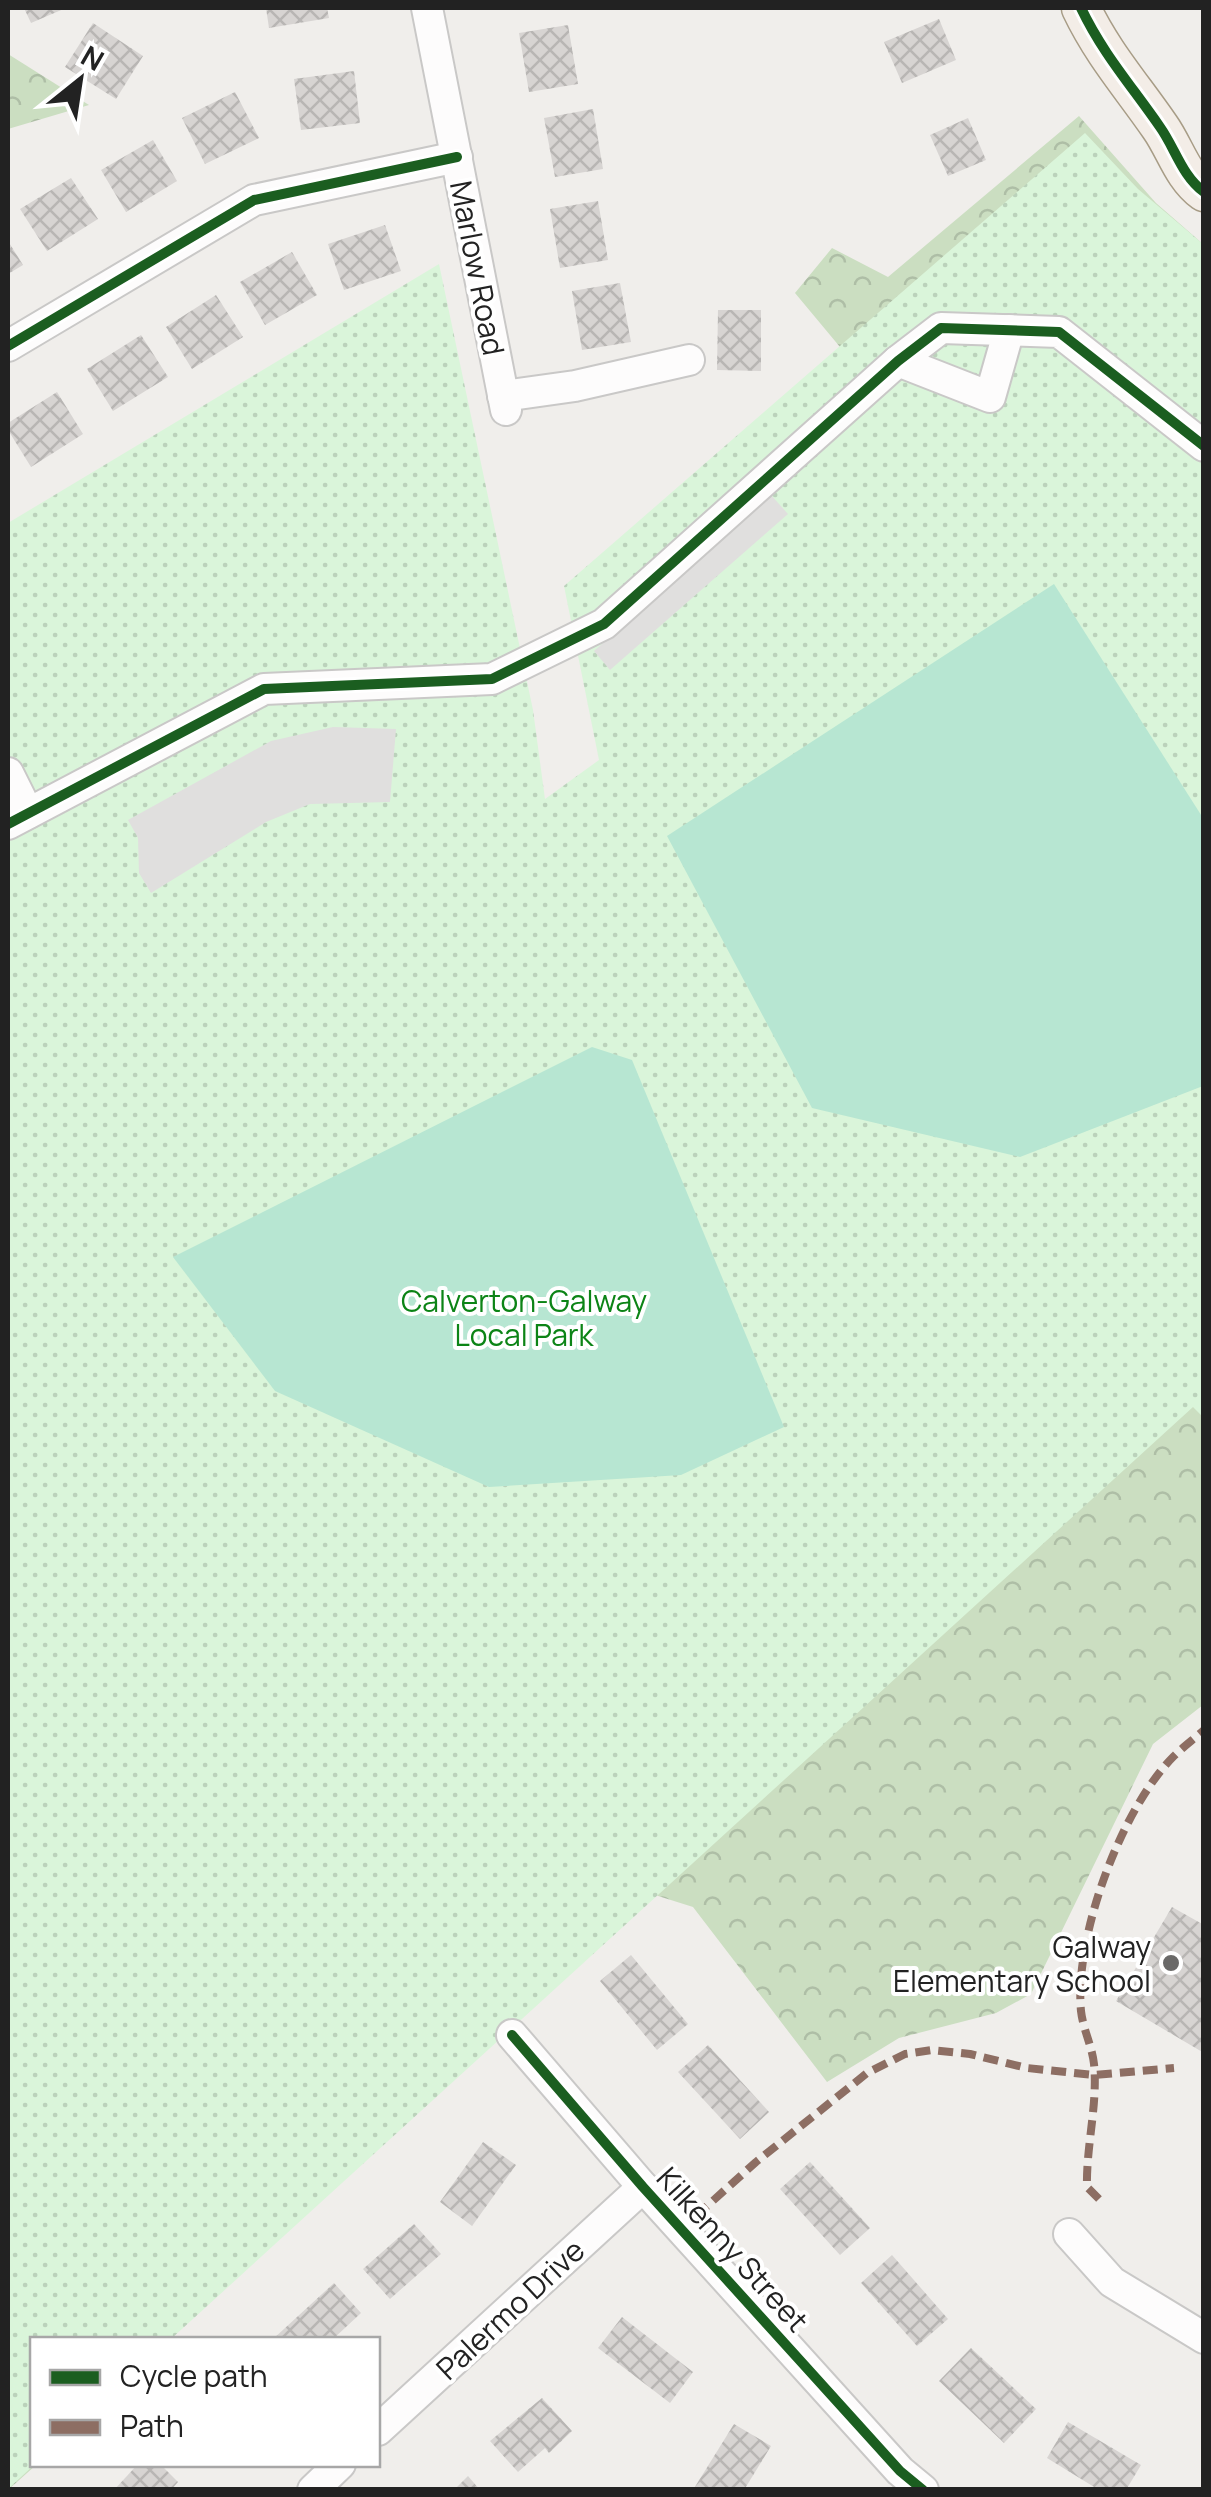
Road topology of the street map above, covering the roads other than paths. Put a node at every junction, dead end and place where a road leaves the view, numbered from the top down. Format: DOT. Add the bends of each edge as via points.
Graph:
graph roads {
  1 [pos="427,8"];
  2 [pos="1081,8"];
  3 [pos="1162,130"];
  4 [pos="1204,152"];
  5 [pos="457,157"];
  6 [pos="1204,192"];
  7 [pos="1010,330"];
  8 [pos="8,346"];
  9 [pos="689,360"];
  10 [pos="898,361"];
  11 [pos="1204,446"];
  12 [pos="8,773"];
  13 [pos="18,819"];
  14 [pos="512,2036"];
  15 [pos="643,2187"];
  16 [pos="1069,2234"];
  17 [pos="1204,2338"];
  18 [pos="380,2428"];
  19 [pos="337,2467"];
  20 [pos="901,2483"];
  21 [pos="313,2490"];
  1 -- 5 [label="street, Marlow Road"];
  2 -- 3 [label="main road" via="1100,48"];
  3 -- 4 [label="main road"];
  3 -- 6 [label="main road" via="1192,184"];
  5 -- 8 [label="street" via="254,200"];
  5 -- 9 [label="street, Marlow Road" via="505,403"];
  7 -- 10 [label="street" via="941,328"];
  7 -- 10 [label="street" via="990,397"];
  7 -- 11 [label="street" via="1060,332"];
  10 -- 13 [label="street" via="604,624 492,679 264,689"];
  12 -- 13 [label="street"];
  14 -- 15 [label="street, Kilkenny Street"];
  15 -- 18 [label="street, Palermo Drive"];
  15 -- 20 [label="street, Kilkenny Street"];
  16 -- 17 [label="street" via="1112,2282"];
  19 -- 21 [label="street"];
}
